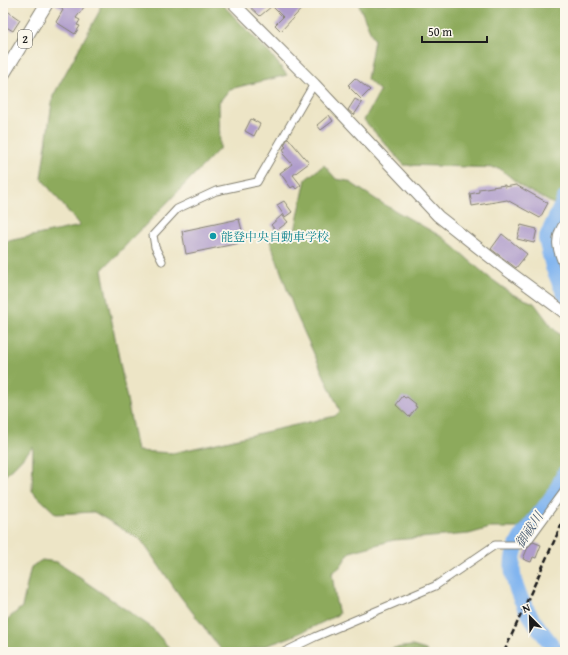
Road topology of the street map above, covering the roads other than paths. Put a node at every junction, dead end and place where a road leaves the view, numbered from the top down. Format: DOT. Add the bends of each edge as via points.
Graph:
graph roads {
  1 [pos="47,3"];
  2 [pos="233,3"];
  3 [pos="3,75"];
  4 [pos="314,84"];
  5 [pos="565,221"];
  6 [pos="162,261"];
  7 [pos="565,270"];
  8 [pos="565,313"];
  9 [pos="565,490"];
  10 [pos="284,652"];
  1 -- 3 [label="main road, 2"];
  2 -- 4 [label="street"];
  4 -- 6 [label="street" via="257,182 216,191 177,210 153,235 155,247"];
  4 -- 8 [label="street" via="438,216"];
  5 -- 7 [label="street" via="555,242"];
  9 -- 10 [label="street" via="527,542 517,545 495,545 435,586"];
}
